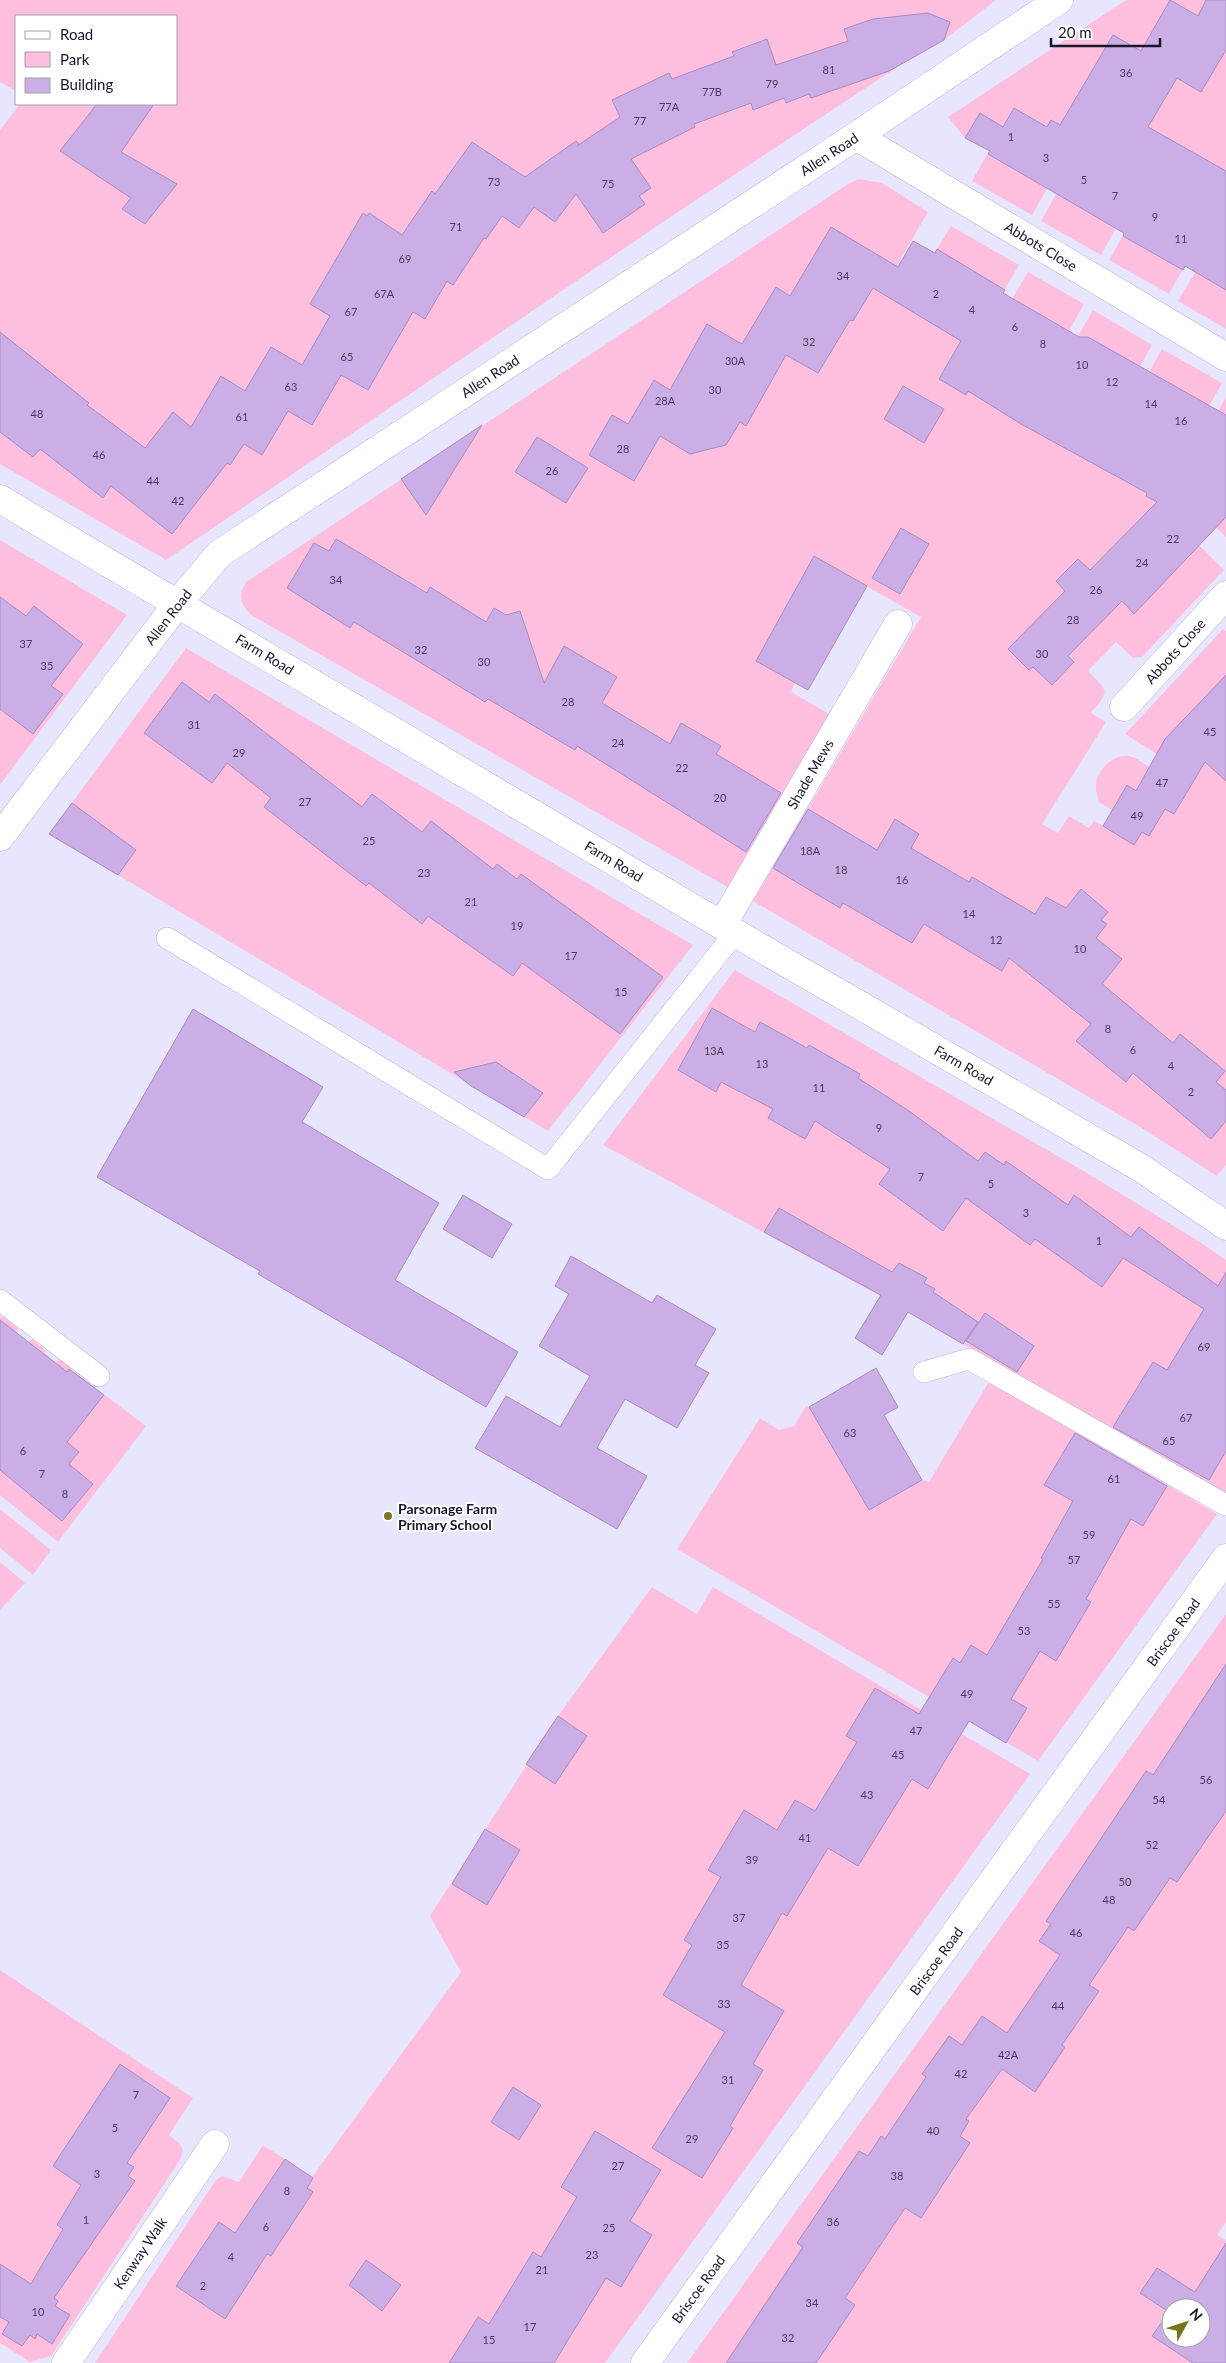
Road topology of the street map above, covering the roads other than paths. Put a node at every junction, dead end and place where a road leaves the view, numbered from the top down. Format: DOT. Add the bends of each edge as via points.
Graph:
graph roads {
  1 [pos="1059,0"];
  2 [pos="856,136"];
  3 [pos="1226,357"];
  4 [pos="0,499"];
  5 [pos="1226,595"];
  6 [pos="178,603"];
  7 [pos="898,624"];
  8 [pos="1124,706"];
  9 [pos="0,836"];
  10 [pos="729,929"];
  11 [pos="167,938"];
  12 [pos="1226,1226"];
  13 [pos="0,1300"];
  14 [pos="924,1372"];
  15 [pos="99,1376"];
  16 [pos="1226,1505"];
  17 [pos="1226,1558"];
  18 [pos="215,2144"];
  19 [pos="66,2363"];
  20 [pos="645,2363"];
  1 -- 2 [label="street, Allen Road"];
  2 -- 3 [label="street, Abbots Close"];
  2 -- 6 [label="street, Allen Road" via="219,554"];
  4 -- 6 [label="street, Farm Road"];
  5 -- 8 [label="street, Abbots Close"];
  6 -- 9 [label="street, Allen Road"];
  6 -- 10 [label="street, Farm Road"];
  7 -- 10 [label="street, Shade Mews"];
  10 -- 11 [label="lane" via="548,1169"];
  10 -- 12 [label="street, Farm Road" via="1141,1168"];
  13 -- 15 [label="lane"];
  14 -- 16 [label="lane" via="969,1359"];
  17 -- 20 [label="street, Briscoe Road"];
  18 -- 19 [label="street, Kenway Walk"];
}
